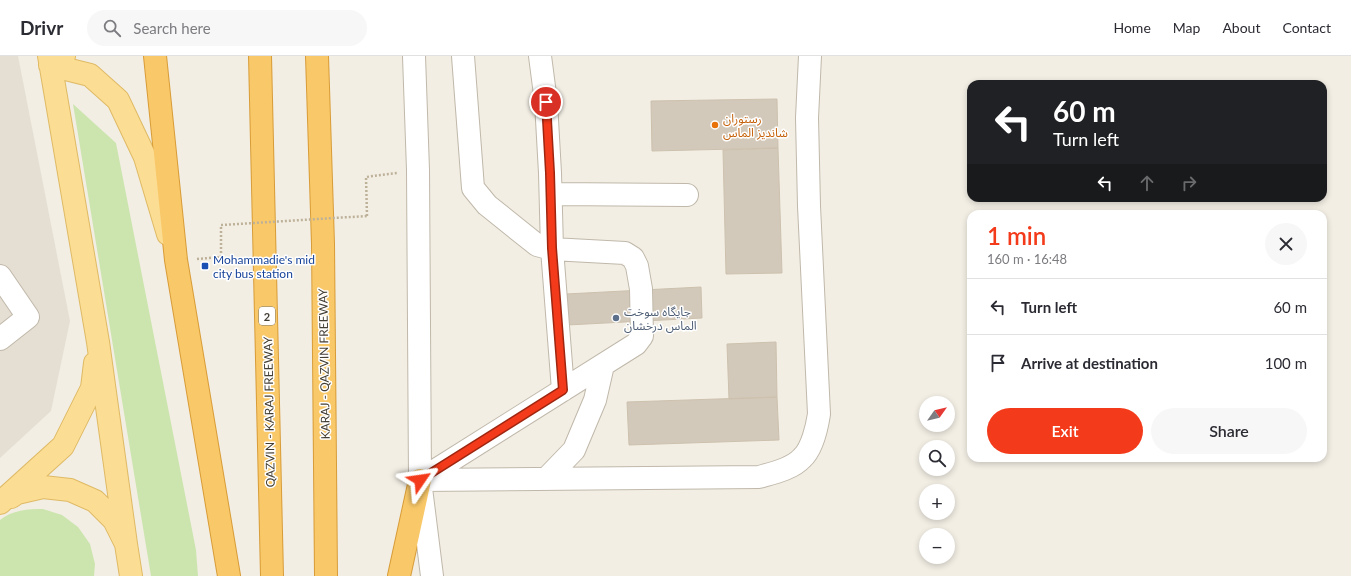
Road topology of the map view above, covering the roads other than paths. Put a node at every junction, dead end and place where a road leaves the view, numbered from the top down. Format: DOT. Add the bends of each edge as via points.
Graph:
graph roads {
  1 [pos="155,56"];
  2 [pos="260,56"];
  3 [pos="317,56"];
  4 [pos="414,56"];
  5 [pos="463,56"];
  6 [pos="540,56"];
  7 [pos="810,56"];
  8 [pos="54,59"];
  9 [pos="551,194"];
  10 [pos="687,195"];
  11 [pos="552,248"];
  12 [pos="176,260"];
  13 [pos="0,276"];
  14 [pos="0,339"];
  15 [pos="98,342"];
  16 [pos="602,366"];
  17 [pos="563,390"];
  18 [pos="546,479"];
  19 [pos="420,480"];
  20 [pos="0,503"];
  21 [pos="126,544"];
  22 [pos="130,574"];
  23 [pos="229,576"];
  24 [pos="272,576"];
  25 [pos="326,576"];
  26 [pos="399,576"];
  27 [pos="432,576"];
  1 -- 12 [label="highway"];
  2 -- 24 [label="highway, QAZVIN - KARAJ FREEWAY / 2"];
  3 -- 25 [label="highway, KARAJ - QAZVIN FREEWAY" via="323,244"];
  4 -- 19 [label="street" via="418,170"];
  5 -- 11 [label="street" via="473,188 487,205 537,245"];
  6 -- 9 [label="street" via="546,102"];
  7 -- 18 [label="street" via="807,118 809,206 819,414 814,436 803,458 783,470 759,477"];
  8 -- 12 [label="main road" via="90,75 118,100 144,157"];
  8 -- 15 [label="main road"];
  9 -- 10 [label="street"];
  9 -- 11 [label="street"];
  11 -- 16 [label="street" via="625,253 634,258 641,289 642,336 636,344"];
  11 -- 17 [label="street"];
  12 -- 23 [label="highway"];
  13 -- 14 [label="street" via="28,317"];
  15 -- 20 [label="main road" via="92,388 63,446"];
  15 -- 21 [label="main road"];
  16 -- 17 [label="street"];
  16 -- 18 [label="street" via="595,400 574,450"];
  17 -- 19 [label="street"];
  18 -- 19 [label="street"];
  19 -- 26 [label="highway"];
  19 -- 27 [label="street"];
  20 -- 21 [label="main road" via="17,493 43,487 70,490 95,501 114,520"];
  21 -- 22 [label="main road"];
}
